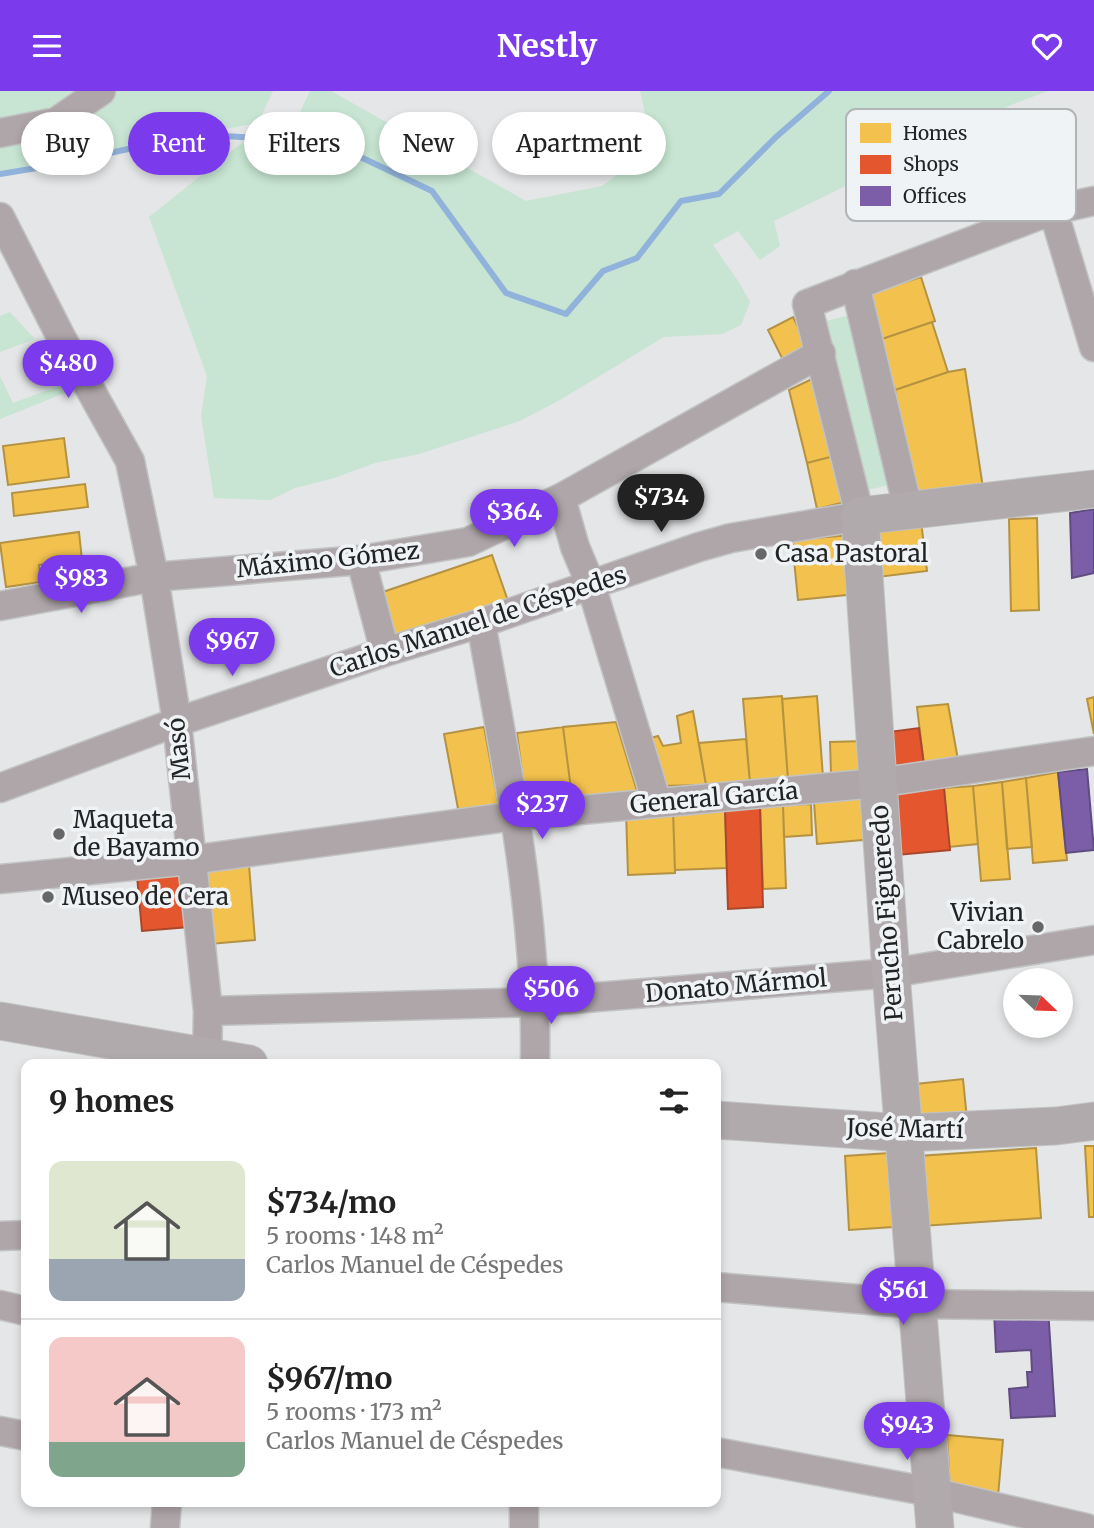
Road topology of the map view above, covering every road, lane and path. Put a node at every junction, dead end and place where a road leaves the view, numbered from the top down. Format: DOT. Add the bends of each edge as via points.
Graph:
graph roads {
  1 [pos="101,91"];
  2 [pos="0,133"];
  3 [pos="1094,201"];
  4 [pos="1076,205"];
  5 [pos="0,217"];
  6 [pos="1024,221"];
  7 [pos="1056,221"];
  8 [pos="855,284"];
  9 [pos="1094,348"];
  10 [pos="821,353"];
  11 [pos="1094,489"];
  12 [pos="561,498"];
  13 [pos="908,509"];
  14 [pos="860,516"];
  15 [pos="361,559"];
  16 [pos="154,577"];
  17 [pos="591,585"];
  18 [pos="0,606"];
  19 [pos="481,623"];
  20 [pos="385,652"];
  21 [pos="177,722"];
  22 [pos="1094,751"];
  23 [pos="877,783"];
  24 [pos="0,788"];
  25 [pos="657,803"];
  26 [pos="515,816"];
  27 [pos="191,860"];
  28 [pos="0,879"];
  29 [pos="1094,940"];
  30 [pos="891,973"];
  31 [pos="536,1002"];
  32 [pos="208,1011"];
  33 [pos="0,1021"];
  34 [pos="197,1059"];
  35 [pos="207,1059"];
  36 [pos="535,1059"];
  37 [pos="721,1120"];
  38 [pos="1094,1121"];
  39 [pos="904,1133"];
  40 [pos="0,1235"];
  41 [pos="21,1235"];
  42 [pos="721,1287"];
  43 [pos="917,1304"];
  44 [pos="0,1305"];
  45 [pos="1094,1306"];
  46 [pos="21,1310"];
  47 [pos="0,1431"];
  48 [pos="21,1435"];
  49 [pos="721,1453"];
  50 [pos="931,1492"];
  51 [pos="166,1507"];
  52 [pos="524,1507"];
  53 [pos="164,1528"];
  54 [pos="524,1528"];
  55 [pos="935,1528"];
  56 [pos="1086,1528"];
  1 -- 2 [label="street" via="56,122"];
  3 -- 4 [label="street"];
  5 -- 16 [label="street, Masó" via="130,461"];
  6 -- 8 [label="street"];
  7 -- 9 [label="street"];
  8 -- 10 [label="street, Perucho Figueredo" via="807,304"];
  8 -- 13 [label="street"];
  10 -- 12 [label="street, Máximo Gómez"];
  10 -- 14 [label="street, Perucho Figueredo"];
  11 -- 13 [label="main road, Carlos Manuel de Céspedes"];
  12 -- 15 [label="street, Máximo Gómez" via="468,542"];
  12 -- 17 [label="street"];
  13 -- 14 [label="main road, Carlos Manuel de Céspedes"];
  14 -- 17 [label="street, Carlos Manuel de Céspedes" via="731,538"];
  14 -- 23 [label="main road, Perucho Figueredo"];
  15 -- 16 [label="street, Máximo Gómez"];
  15 -- 20 [label="street"];
  16 -- 18 [label="street, Máximo Gómez"];
  16 -- 21 [label="street, Masó"];
  17 -- 19 [label="street, Carlos Manuel de Céspedes"];
  17 -- 25 [label="street"];
  19 -- 20 [label="street, Carlos Manuel de Céspedes"];
  19 -- 26 [label="street"];
  20 -- 21 [label="street, Carlos Manuel de Céspedes"];
  21 -- 24 [label="street, Carlos Manuel de Céspedes"];
  21 -- 27 [label="street, Masó"];
  22 -- 23 [label="street, General García"];
  23 -- 25 [label="street, General García"];
  23 -- 30 [label="main road, Perucho Figueredo"];
  25 -- 26 [label="street, General García"];
  26 -- 27 [label="street, General García"];
  26 -- 31 [label="street"];
  27 -- 28 [label="street, General García"];
  27 -- 32 [label="street, Masó"];
  29 -- 30 [label="street, Donato Mármol"];
  30 -- 31 [label="street, Donato Mármol"];
  30 -- 39 [label="main road, Perucho Figueredo"];
  31 -- 32 [label="street, Donato Mármol"];
  31 -- 36 [label="street"];
  32 -- 35 [label="street, Masó"];
  33 -- 34 [label="main road"];
  37 -- 39 [label="main road, José Martí"];
  38 -- 39 [label="main road, José Martí"];
  39 -- 43 [label="main road, Perucho Figueredo"];
  40 -- 41 [label="street"];
  42 -- 43 [label="street"];
  43 -- 45 [label="street"];
  43 -- 50 [label="main road, Perucho Figueredo"];
  44 -- 46 [label="street"];
  47 -- 48 [label="street"];
  49 -- 50 [label="street"];
  50 -- 55 [label="main road, Perucho Figueredo"];
  50 -- 56 [label="street"];
  51 -- 53 [label="street"];
  52 -- 54 [label="street"];
}
